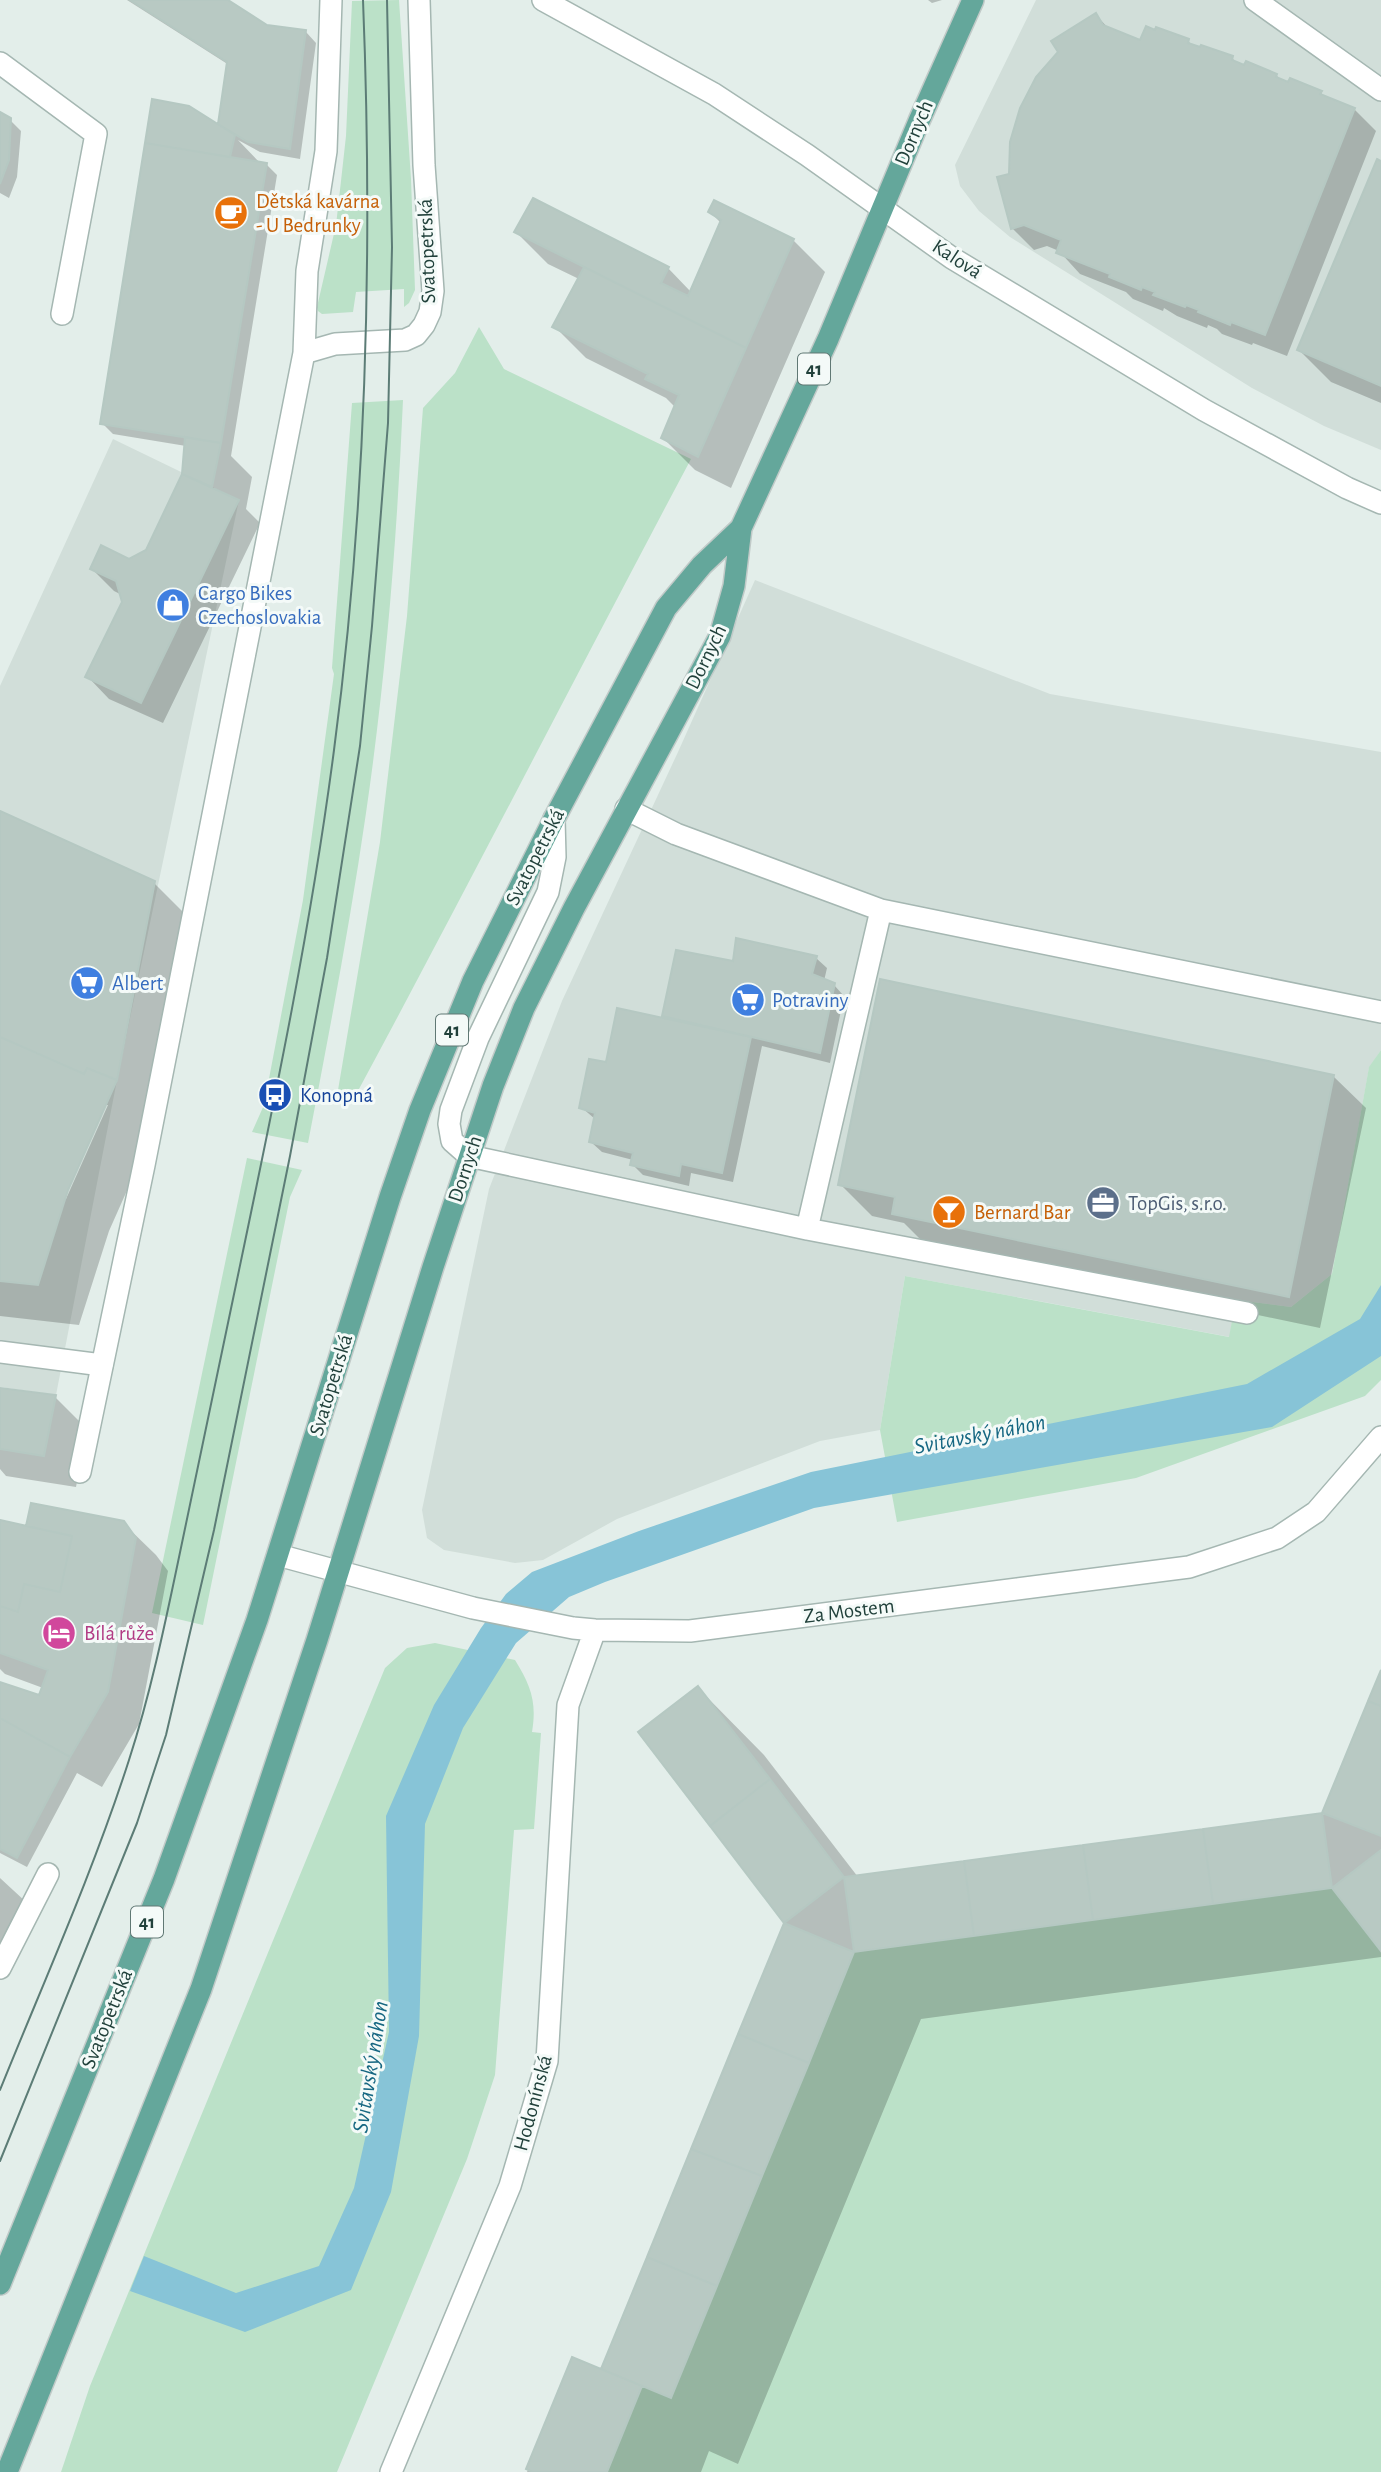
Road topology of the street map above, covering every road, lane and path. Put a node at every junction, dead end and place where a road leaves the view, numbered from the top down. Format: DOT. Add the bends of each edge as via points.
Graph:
graph roads {
  1 [pos="331,0"];
  2 [pos="419,0"];
  3 [pos="543,0"];
  4 [pos="973,0"];
  5 [pos="1255,0"];
  6 [pos="0,63"];
  7 [pos="1381,90"];
  8 [pos="883,208"];
  9 [pos="62,314"];
  10 [pos="304,353"];
  11 [pos="1381,503"];
  12 [pos="741,528"];
  13 [pos="626,809"];
  14 [pos="554,819"];
  15 [pos="881,910"];
  16 [pos="1381,1012"];
  17 [pos="469,1156"];
  18 [pos="807,1229"];
  19 [pos="1247,1313"];
  20 [pos="0,1352"];
  21 [pos="102,1365"];
  22 [pos="1381,1437"];
  23 [pos="80,1472"];
  24 [pos="278,1555"];
  25 [pos="338,1571"];
  26 [pos="595,1630"];
  27 [pos="48,1874"];
  28 [pos="0,1968"];
  29 [pos="0,2284"];
  30 [pos="7,2472"];
  31 [pos="391,2472"];
  1 -- 10 [label="street" via="326,151 307,271"];
  2 -- 10 [label="street, Svatopetrská" via="433,291 429,312 416,335 405,340 335,344"];
  3 -- 8 [label="street, Kalová" via="714,93"];
  4 -- 8 [label="main road, Dornych / 41"];
  5 -- 7 [label="street"];
  6 -- 9 [label="street" via="96,134"];
  8 -- 11 [label="street, Kalová" via="952,258 1205,410"];
  8 -- 12 [label="main road, Dornych / 41"];
  10 -- 21 [label="street"];
  12 -- 13 [label="main road, Dornych / 41" via="734,586 720,636"];
  12 -- 14 [label="main road, Svatopetrská / 41" via="666,608"];
  13 -- 15 [label="street" via="676,834"];
  13 -- 17 [label="main road, Dornych / 41" via="524,1008"];
  14 -- 17 [label="street" via="555,858 548,892 478,1038 452,1110 452,1141"];
  14 -- 24 [label="main road, Svatopetrská / 41" via="472,981 420,1110"];
  15 -- 16 [label="street"];
  15 -- 18 [label="street"];
  17 -- 18 [label="street"];
  17 -- 25 [label="main road, Dornych / 41"];
  18 -- 19 [label="street"];
  20 -- 21 [label="street"];
  21 -- 23 [label="street"];
  22 -- 26 [label="street, Za Mostem" via="1316,1512 1277,1538 1189,1567 690,1631"];
  24 -- 25 [label="street, Za Mostem"];
  24 -- 29 [label="main road, Svatopetrská / 41" via="164,1879"];
  25 -- 26 [label="street, Za Mostem" via="473,1608"];
  25 -- 30 [label="main road, 41" via="201,1989"];
  26 -- 31 [label="street, Hodonínská" via="568,1705 547,2061 510,2186"];
  27 -- 28 [label="street"];
}
